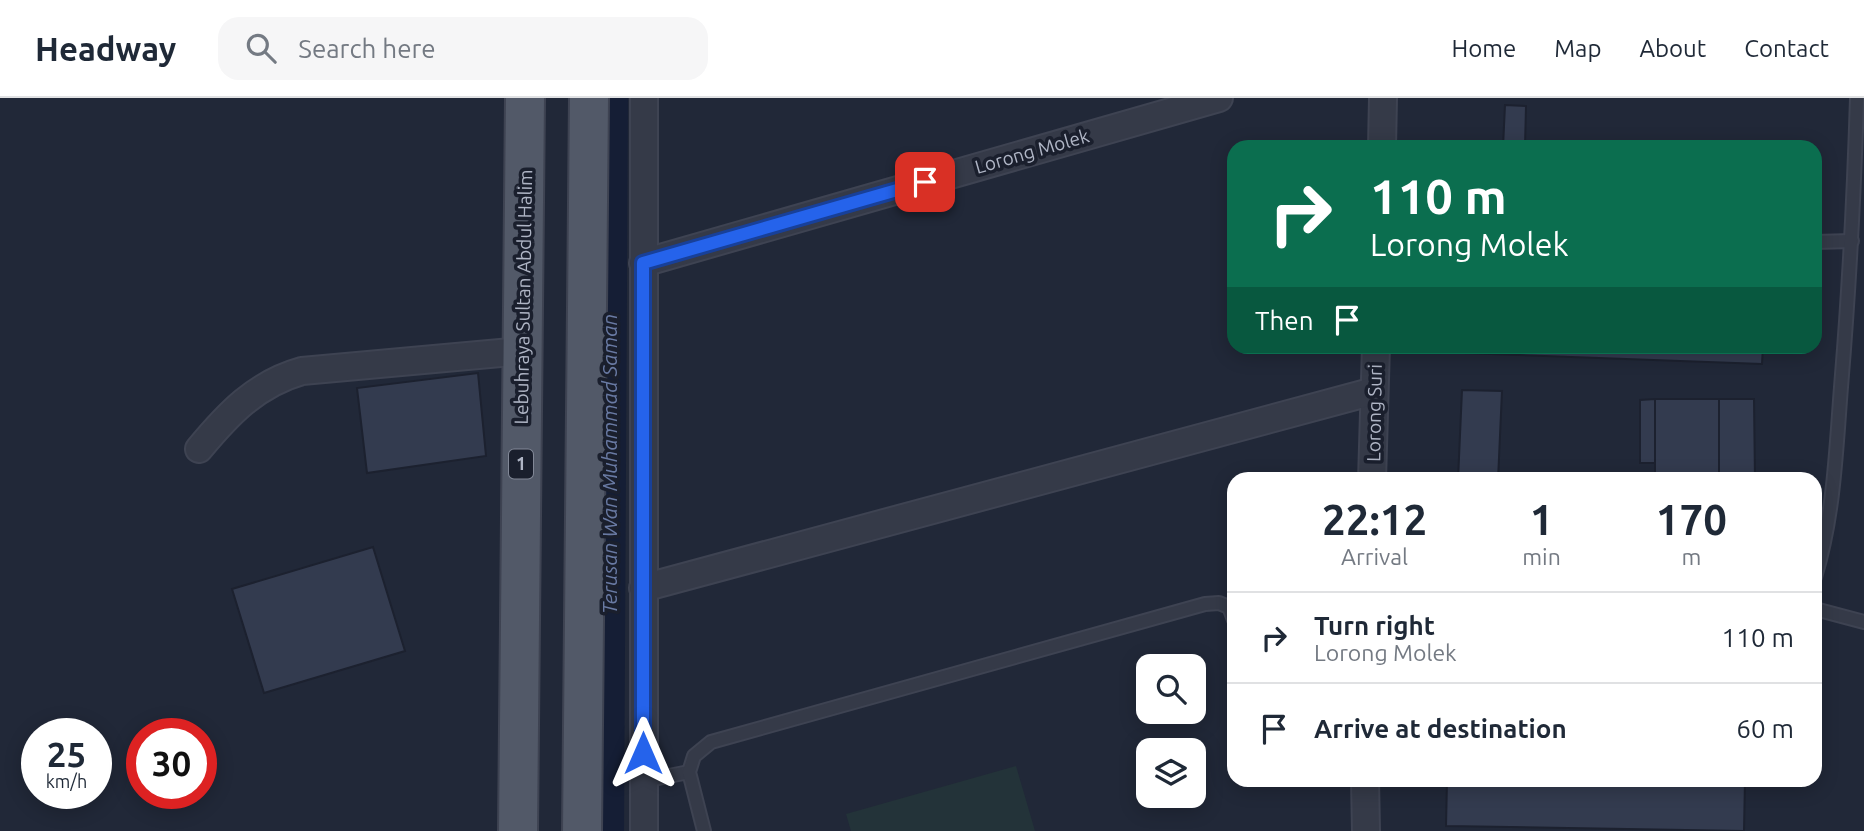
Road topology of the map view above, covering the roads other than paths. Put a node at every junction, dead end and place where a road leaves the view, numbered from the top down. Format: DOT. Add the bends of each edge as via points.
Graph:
graph roads {
  1 [pos="525,98"];
  2 [pos="589,98"];
  3 [pos="644,98"];
  4 [pos="1219,98"];
  5 [pos="1383,98"];
  6 [pos="1857,98"];
  7 [pos="1381,140"];
  8 [pos="1852,241"];
  9 [pos="1822,243"];
  10 [pos="643,263"];
  11 [pos="522,351"];
  12 [pos="1376,354"];
  13 [pos="1374,391"];
  14 [pos="199,449"];
  15 [pos="1372,472"];
  16 [pos="1822,553"];
  17 [pos="643,588"];
  18 [pos="1227,606"];
  19 [pos="1822,611"];
  20 [pos="1864,622"];
  21 [pos="689,772"];
  22 [pos="643,781"];
  23 [pos="1365,787"];
  24 [pos="518,831"];
  25 [pos="582,831"];
  26 [pos="644,831"];
  27 [pos="704,831"];
  28 [pos="1366,831"];
  1 -- 11 [label="main road, Lebuhraya Sultan Abdul Halim / 1"];
  2 -- 25 [label="main road"];
  3 -- 10 [label="street"];
  4 -- 10 [label="street, Lorong Molek"];
  5 -- 7 [label="street"];
  6 -- 8 [label="lane"];
  8 -- 9 [label="lane"];
  8 -- 16 [label="lane" via="1828,532"];
  10 -- 17 [label="street"];
  11 -- 14 [label="street" via="284,376 231,410"];
  11 -- 24 [label="main road, Lebuhraya Sultan Abdul Halim / 1"];
  12 -- 13 [label="street, Lorong Suri"];
  13 -- 15 [label="street, Lorong Suri"];
  13 -- 17 [label="street"];
  17 -- 22 [label="street"];
  18 -- 21 [label="lane" via="1219,603 1165,615 711,742 694,756"];
  19 -- 20 [label="lane"];
  21 -- 22 [label="lane"];
  21 -- 27 [label="lane"];
  22 -- 26 [label="street"];
  23 -- 28 [label="street"];
}
